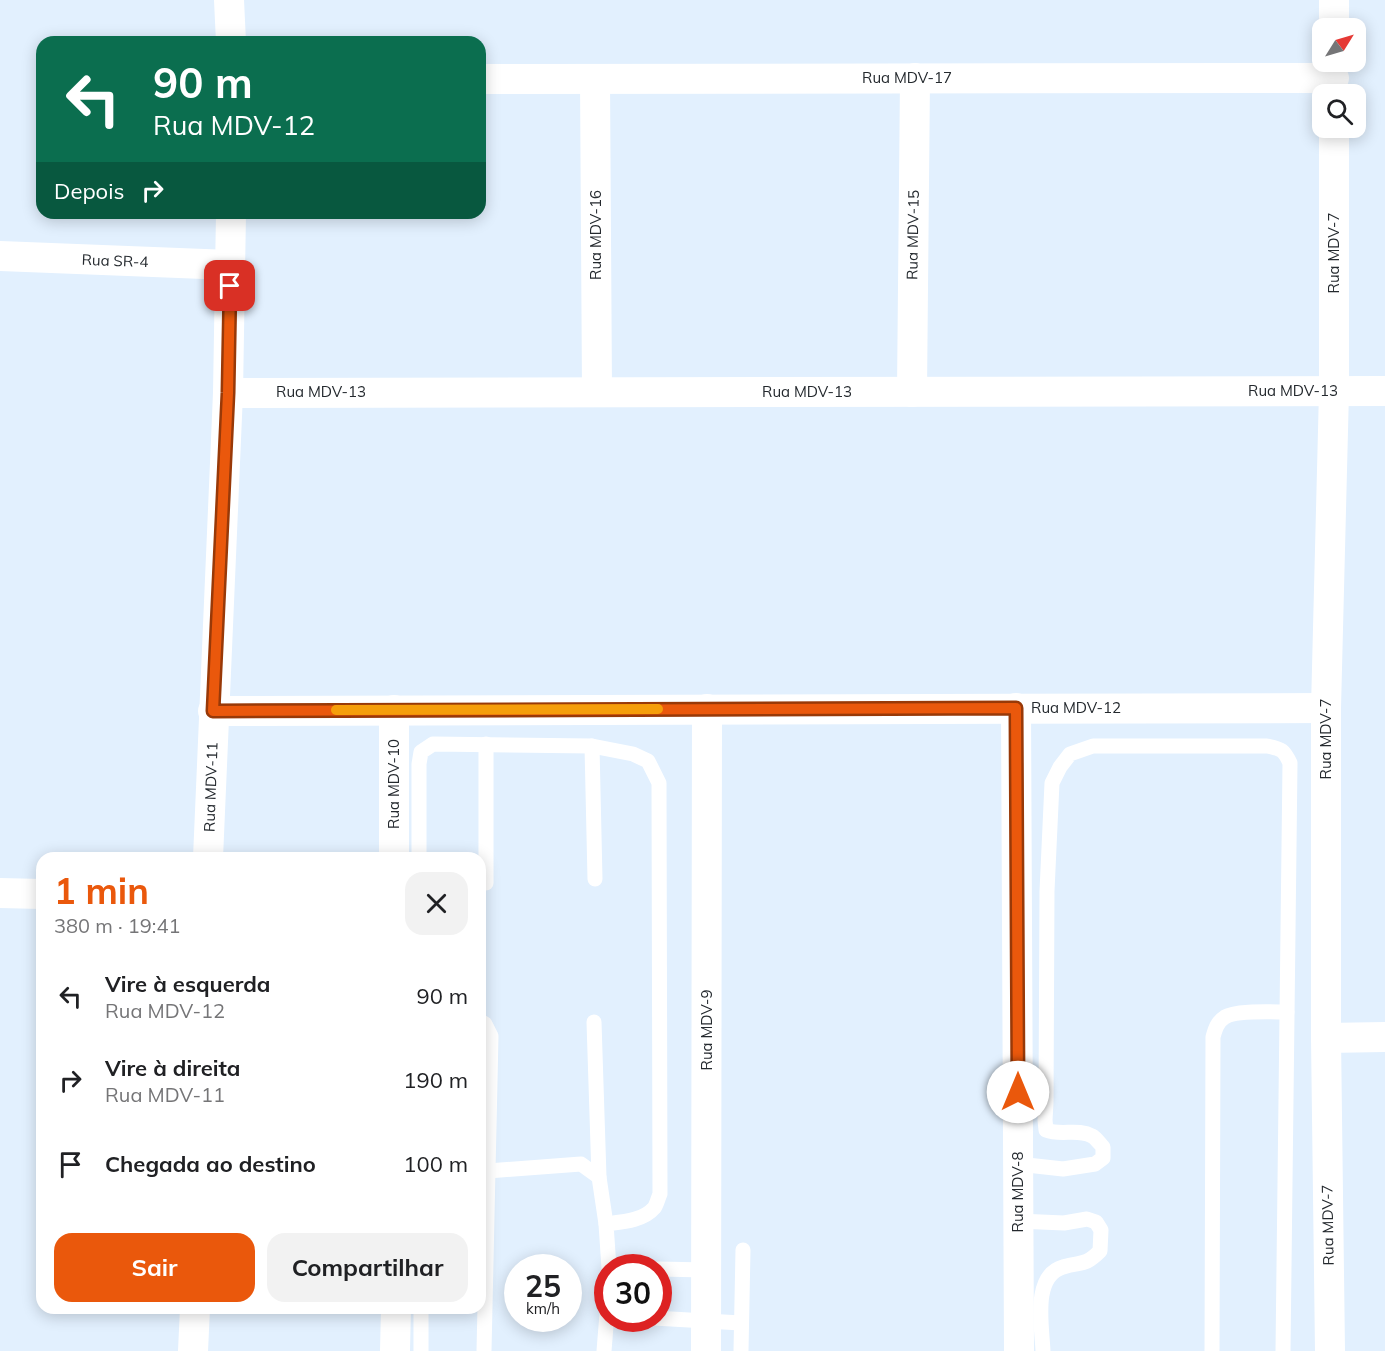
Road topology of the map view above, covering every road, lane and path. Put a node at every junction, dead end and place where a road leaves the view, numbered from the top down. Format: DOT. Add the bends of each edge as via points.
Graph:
graph roads {
  1 [pos="229,0"];
  2 [pos="1334,0"];
  3 [pos="1334,18"];
  4 [pos="231,36"];
  5 [pos="915,78"];
  6 [pos="1334,78"];
  7 [pos="486,79"];
  8 [pos="595,79"];
  9 [pos="1334,138"];
  10 [pos="231,219"];
  11 [pos="0,256"];
  12 [pos="230,265"];
  13 [pos="1334,391"];
  14 [pos="1385,391"];
  15 [pos="597,392"];
  16 [pos="912,392"];
  17 [pos="228,393"];
  18 [pos="1016,708"];
  19 [pos="1326,708"];
  20 [pos="707,709"];
  21 [pos="394,710"];
  22 [pos="213,711"];
  23 [pos="486,744"];
  24 [pos="592,746"];
  25 [pos="208,852"];
  26 [pos="394,852"];
  27 [pos="419,852"];
  28 [pos="595,879"];
  29 [pos="486,883"];
  30 [pos="0,893"];
  31 [pos="36,894"];
  32 [pos="1287,1012"];
  33 [pos="594,1022"];
  34 [pos="486,1026"];
  35 [pos="1385,1037"];
  36 [pos="1326,1038"];
  37 [pos="1018,1164"];
  38 [pos="488,1171"];
  39 [pos="599,1177"];
  40 [pos="1018,1221"];
  41 [pos="606,1224"];
  42 [pos="743,1250"];
  43 [pos="608,1254"];
  44 [pos="486,1261"];
  45 [pos="672,1269"];
  46 [pos="707,1270"];
  47 [pos="195,1314"];
  48 [pos="396,1314"];
  49 [pos="421,1314"];
  50 [pos="485,1314"];
  51 [pos="672,1319"];
  52 [pos="706,1321"];
  53 [pos="741,1323"];
  54 [pos="607,1332"];
  55 [pos="608,1350"];
  56 [pos="194,1351"];
  57 [pos="395,1351"];
  58 [pos="421,1351"];
  59 [pos="484,1351"];
  60 [pos="706,1351"];
  61 [pos="741,1351"];
  62 [pos="1019,1351"];
  63 [pos="1043,1351"];
  64 [pos="1212,1351"];
  65 [pos="1283,1351"];
  66 [pos="1330,1351"];
  1 -- 4 [label="street"];
  2 -- 3 [label="street"];
  5 -- 6 [label="street, Rua MDV-17"];
  5 -- 8 [label="street, Rua MDV-17"];
  5 -- 16 [label="street, Rua MDV-15"];
  7 -- 8 [label="street, Rua MDV-17"];
  8 -- 15 [label="street, Rua MDV-16"];
  9 -- 13 [label="street, Rua MDV-7"];
  10 -- 12 [label="street, Rua MDV-11"];
  11 -- 12 [label="street, Rua SR-4"];
  12 -- 17 [label="street, Rua MDV-11"];
  13 -- 14 [label="street, Rua MDV-13"];
  13 -- 16 [label="street, Rua MDV-13"];
  13 -- 19 [label="street, Rua MDV-7"];
  15 -- 16 [label="street, Rua MDV-13"];
  15 -- 17 [label="street, Rua MDV-13"];
  17 -- 22 [label="street, Rua MDV-11"];
  18 -- 19 [label="street, Rua MDV-12"];
  18 -- 20 [label="street, Rua MDV-12"];
  18 -- 37 [label="street, Rua MDV-8"];
  19 -- 36 [label="street, Rua MDV-7"];
  20 -- 21 [label="street, Rua MDV-12"];
  20 -- 46 [label="street, Rua MDV-9"];
  21 -- 22 [label="street, Rua MDV-12"];
  21 -- 26 [label="street, Rua MDV-10"];
  22 -- 25 [label="street, Rua MDV-11"];
  23 -- 24 [label="lane"];
  23 -- 27 [label="lane" via="433,744 421,752"];
  23 -- 29 [label="lane"];
  24 -- 28 [label="lane"];
  24 -- 41 [label="lane" via="648,761 659,783 660,1194 655,1207 645,1215"];
  30 -- 31 [label="street"];
  32 -- 37 [label="lane" via="1290,763 1285,753 1267,746 1093,746 1070,754 1052,783 1044,1120 1046,1130 1053,1133 1080,1132 1093,1137 1103,1147 1103,1158 1095,1164 1064,1169"];
  32 -- 64 [label="lane" via="1233,1013 1217,1025 1213,1038"];
  32 -- 65 [label="lane"];
  33 -- 39 [label="lane"];
  34 -- 38 [label="lane" via="491,1036"];
  35 -- 36 [label="street"];
  36 -- 66 [label="street, Rua MDV-7"];
  37 -- 40 [label="street, Rua MDV-8"];
  38 -- 39 [label="lane" via="581,1164"];
  38 -- 44 [label="lane"];
  39 -- 41 [label="lane"];
  40 -- 62 [label="street, Rua MDV-8"];
  40 -- 63 [label="lane" via="1064,1223 1087,1219 1096,1222 1101,1230 1100,1251 1092,1259 1062,1267 1049,1275 1043,1287"];
  41 -- 43 [label="lane"];
  42 -- 53 [label="lane"];
  45 -- 46 [label="lane"];
  46 -- 52 [label="street, Rua MDV-9"];
  47 -- 56 [label="street"];
  48 -- 57 [label="street"];
  49 -- 58 [label="lane"];
  50 -- 59 [label="lane"];
  51 -- 52 [label="lane"];
  52 -- 53 [label="lane"];
  52 -- 60 [label="street, Rua MDV-9"];
  53 -- 61 [label="lane"];
  54 -- 55 [label="lane"];
}
